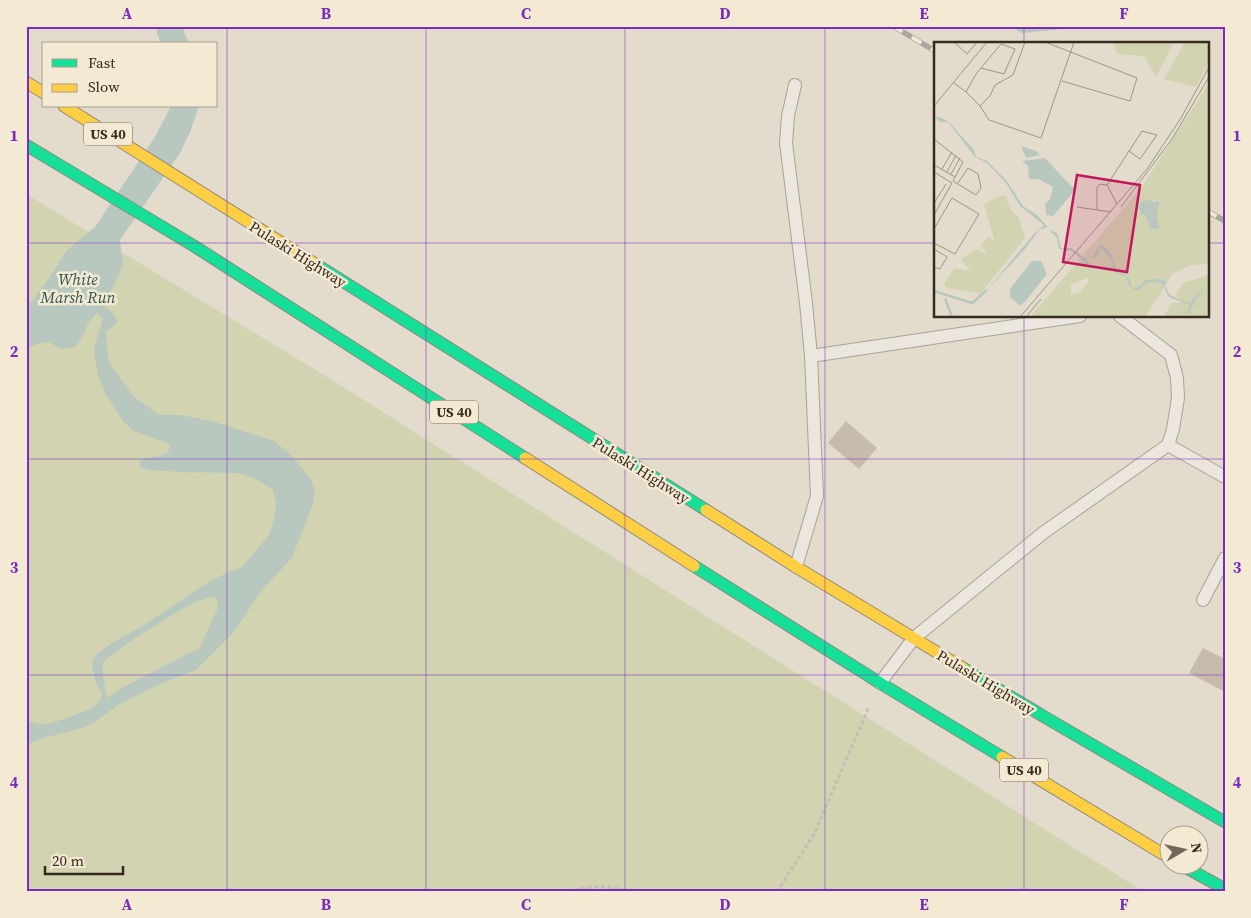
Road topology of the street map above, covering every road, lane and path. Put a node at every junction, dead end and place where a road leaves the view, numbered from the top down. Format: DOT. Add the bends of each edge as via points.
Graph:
graph roads {
  1 [pos="26,82"];
  2 [pos="795,85"];
  3 [pos="42,92"];
  4 [pos="67,108"];
  5 [pos="26,144"];
  6 [pos="1066,318"];
  7 [pos="1123,318"];
  8 [pos="810,356"];
  9 [pos="1168,445"];
  10 [pos="1225,477"];
  11 [pos="1225,558"];
  12 [pos="796,567"];
  13 [pos="1204,600"];
  14 [pos="914,638"];
  15 [pos="880,683"];
  16 [pos="1225,822"];
  17 [pos="1158,851"];
  18 [pos="1201,876"];
  19 [pos="1225,889"];
  20 [pos="569,892"];
  21 [pos="634,892"];
  22 [pos="777,892"];
  1 -- 3 [label="highway"];
  2 -- 8 [label="lane" via="786,143"];
  4 -- 12 [label="highway, Pulaski Highway / US 40"];
  5 -- 15 [label="highway, US 40" via="194,246"];
  6 -- 8 [label="lane"];
  7 -- 9 [label="lane" via="1171,355 1178,398"];
  8 -- 12 [label="lane" via="817,496"];
  9 -- 10 [label="lane"];
  9 -- 14 [label="lane" via="1043,533"];
  11 -- 13 [label="lane"];
  12 -- 14 [label="highway, Pulaski Highway / US 40"];
  14 -- 15 [label="lane"];
  14 -- 16 [label="highway, Pulaski Highway / US 40"];
  15 -- 17 [label="highway, US 40"];
  15 -- 22 [label="path" via="814,834"];
  18 -- 19 [label="highway"];
  20 -- 21 [label="path" via="600,886"];
}
